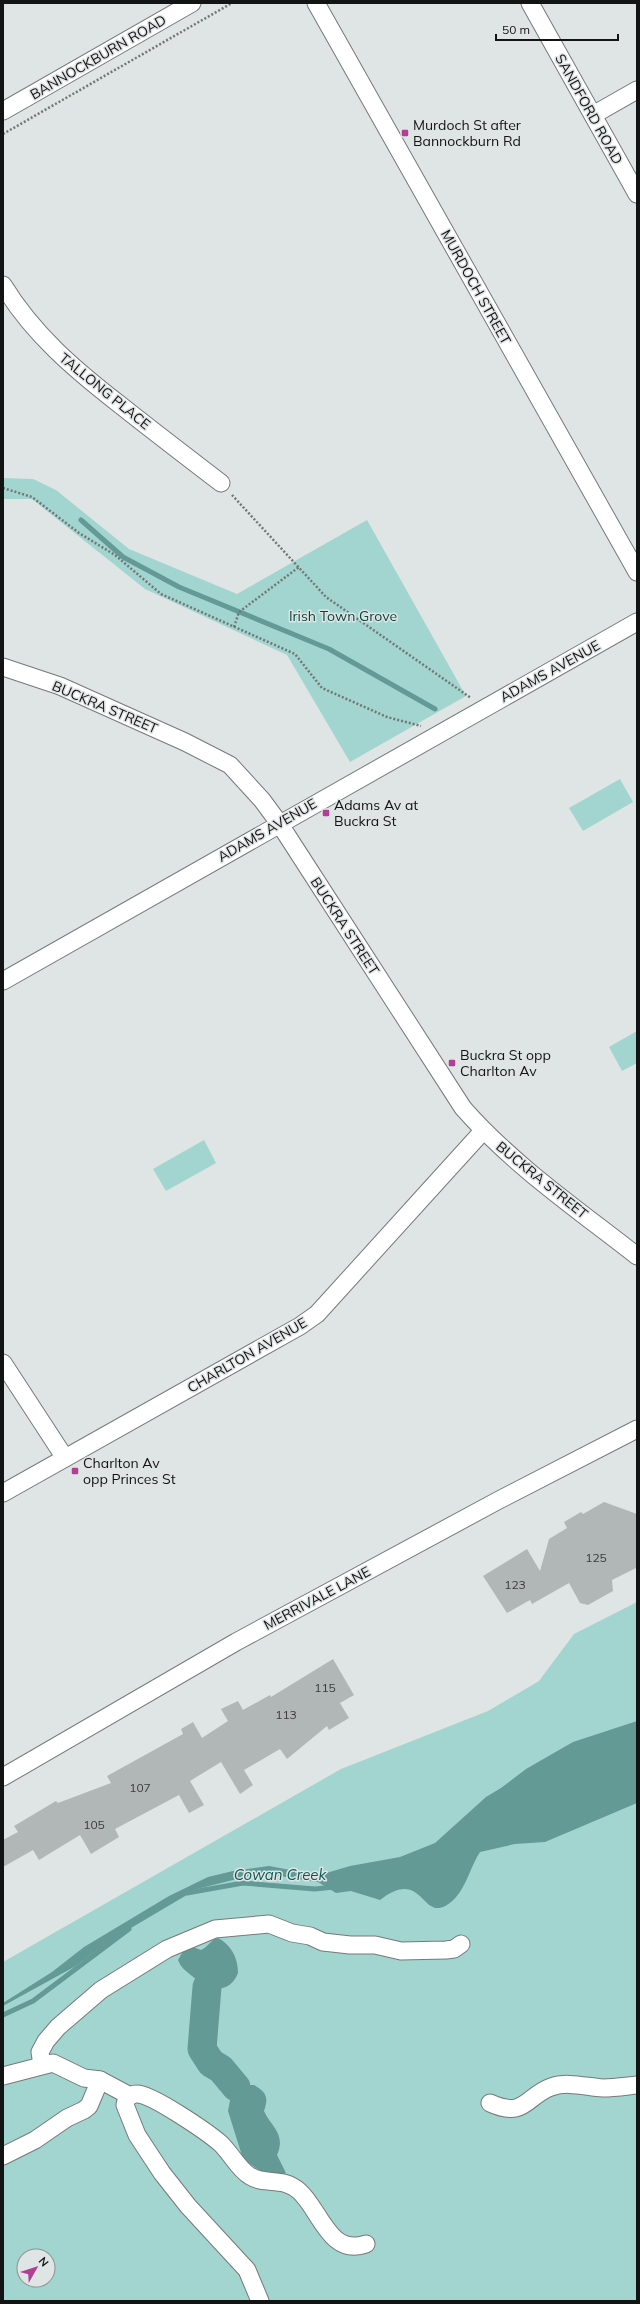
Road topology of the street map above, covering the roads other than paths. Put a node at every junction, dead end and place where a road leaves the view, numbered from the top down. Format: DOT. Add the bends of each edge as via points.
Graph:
graph roads {
  1 [pos="192,3"];
  2 [pos="316,3"];
  3 [pos="530,3"];
  4 [pos="637,90"];
  5 [pos="3,111"];
  6 [pos="593,115"];
  7 [pos="637,194"];
  8 [pos="3,285"];
  9 [pos="221,483"];
  10 [pos="637,572"];
  11 [pos="637,622"];
  12 [pos="3,667"];
  13 [pos="279,824"];
  14 [pos="3,981"];
  15 [pos="483,1131"];
  16 [pos="637,1256"];
  17 [pos="3,1363"];
  18 [pos="637,1429"];
  19 [pos="65,1458"];
  20 [pos="3,1493"];
  21 [pos="3,1777"];
  22 [pos="461,1944"];
  23 [pos="42,2066"];
  24 [pos="3,2076"];
  25 [pos="100,2080"];
  26 [pos="637,2084"];
  27 [pos="130,2096"];
  28 [pos="490,2103"];
  29 [pos="3,2156"];
  30 [pos="366,2244"];
  31 [pos="260,2301"];
  1 -- 5 [label="street, BANNOCKBURN ROAD"];
  2 -- 10 [label="street, MURDOCH STREET"];
  3 -- 6 [label="street, SANDFORD ROAD"];
  4 -- 6 [label="street"];
  6 -- 7 [label="street, SANDFORD ROAD"];
  8 -- 9 [label="street, TALLONG PLACE" via="16,307 43,340 74,369"];
  11 -- 13 [label="street, ADAMS AVENUE"];
  12 -- 13 [label="street, BUCKRA STREET" via="60,686 230,765 262,800"];
  13 -- 14 [label="street, ADAMS AVENUE"];
  13 -- 15 [label="street, BUCKRA STREET" via="463,1108"];
  15 -- 16 [label="street, BUCKRA STREET" via="508,1154"];
  15 -- 19 [label="street, CHARLTON AVENUE" via="317,1314"];
  17 -- 19 [label="street"];
  18 -- 21 [label="street, MERRIVALE LANE" via="498,1500 243,1638"];
  19 -- 20 [label="street, CHARLTON AVENUE"];
  22 -- 23 [label="street" via="454,1949 446,1950 401,1951 375,1945 323,1942 269,1924 215,1929 166,1949 101,1990 58,2027 46,2041 40,2052"];
  23 -- 24 [label="street"];
  23 -- 25 [label="street" via="53,2063 84,2078"];
  25 -- 27 [label="street"];
  25 -- 29 [label="street" via="89,2106 84,2110 67,2118 36,2140"];
  26 -- 28 [label="street" via="606,2088 559,2085 519,2108 506,2108"];
  27 -- 30 [label="street" via="142,2095 175,2112 220,2144 240,2168 254,2179 278,2180 294,2187 340,2243 355,2246"];
  27 -- 31 [label="street" via="126,2099 125,2105 141,2143 182,2199 247,2270"];
}
